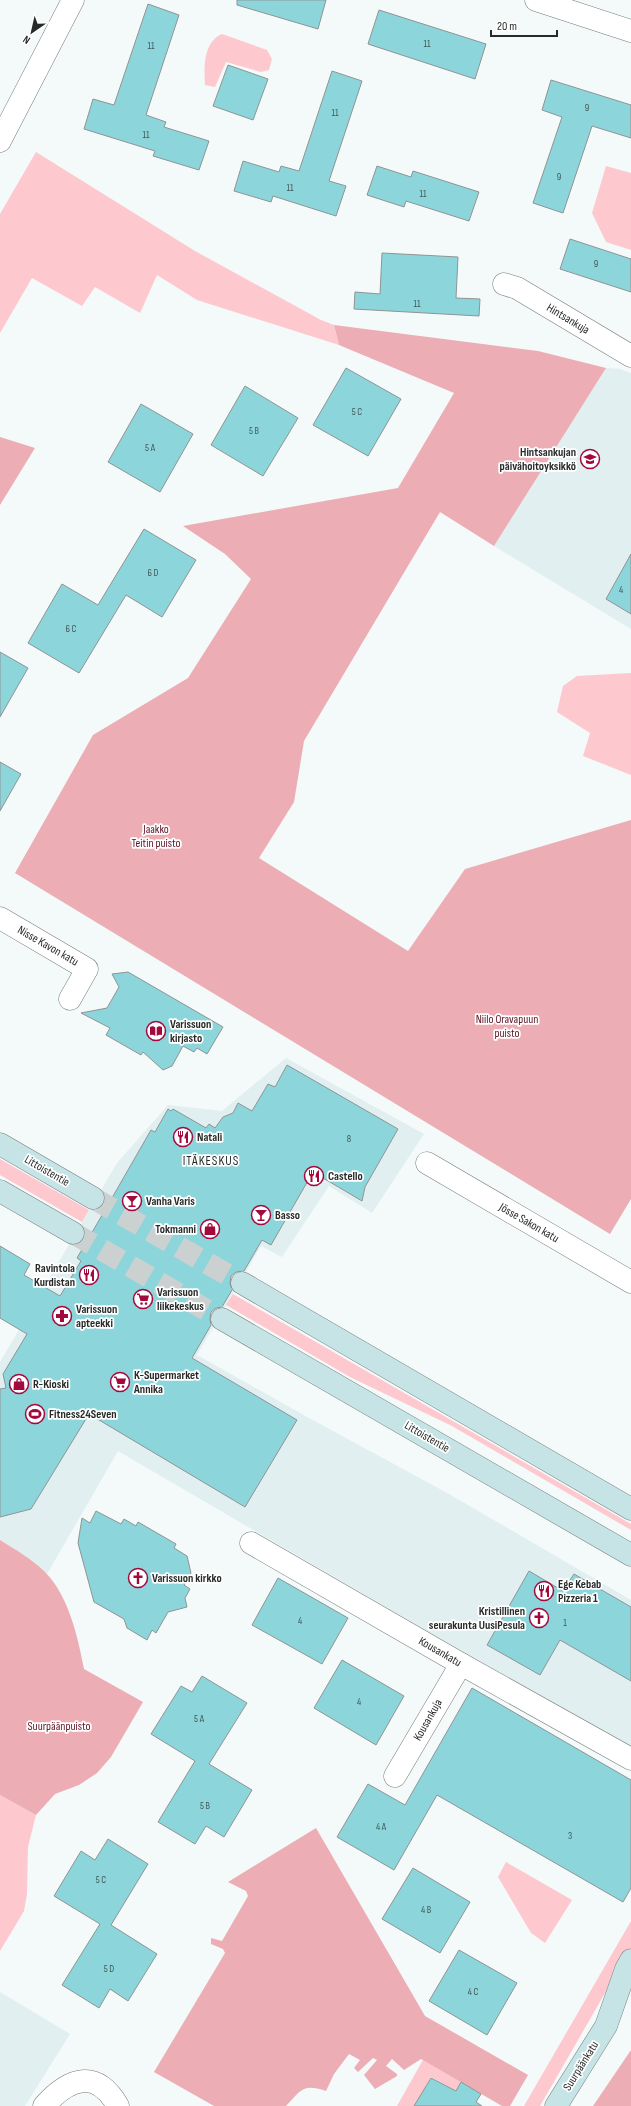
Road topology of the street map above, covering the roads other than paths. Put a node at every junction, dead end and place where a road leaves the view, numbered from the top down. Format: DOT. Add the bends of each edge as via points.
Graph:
graph roads {
  1 [pos="73,0"];
  2 [pos="536,0"];
  3 [pos="631,30"];
  4 [pos="0,141"];
  5 [pos="504,284"];
  6 [pos="631,356"];
  7 [pos="0,918"];
  8 [pos="70,999"];
  9 [pos="0,1144"];
  10 [pos="427,1163"];
  11 [pos="0,1191"];
  12 [pos="93,1198"];
  13 [pos="73,1233"];
  14 [pos="631,1282"];
  15 [pos="242,1283"];
  16 [pos="222,1319"];
  17 [pos="631,1509"];
  18 [pos="251,1543"];
  19 [pos="631,1555"];
  20 [pos="461,1664"];
  21 [pos="631,1759"];
  22 [pos="395,1776"];
  23 [pos="631,1960"];
  24 [pos="631,1999"];
  25 [pos="606,2026"];
  26 [pos="44,2106"];
  27 [pos="118,2106"];
  28 [pos="556,2106"];
  1 -- 4 [label="street"];
  2 -- 3 [label="street"];
  5 -- 6 [label="street, Hintsankuja" via="517,288"];
  7 -- 8 [label="street, Nisse Kavon katu" via="87,969"];
  9 -- 12 [label="main road, Littoistentie"];
  10 -- 14 [label="street, Jösse Sakon katu"];
  11 -- 13 [label="main road"];
  15 -- 17 [label="main road"];
  16 -- 19 [label="main road, Littoistentie"];
  18 -- 20 [label="street, Kousankatu"];
  20 -- 21 [label="street, Kousankatu"];
  20 -- 22 [label="street, Kousankuja"];
  23 -- 25 [label="main road, Suurpäänkatu"];
  24 -- 25 [label="main road, Suurpäänkatu"];
  25 -- 28 [label="main road, Suurpäänkatu"];
  26 -- 27 [label="street" via="64,2086 84,2081 104,2090"];
}
